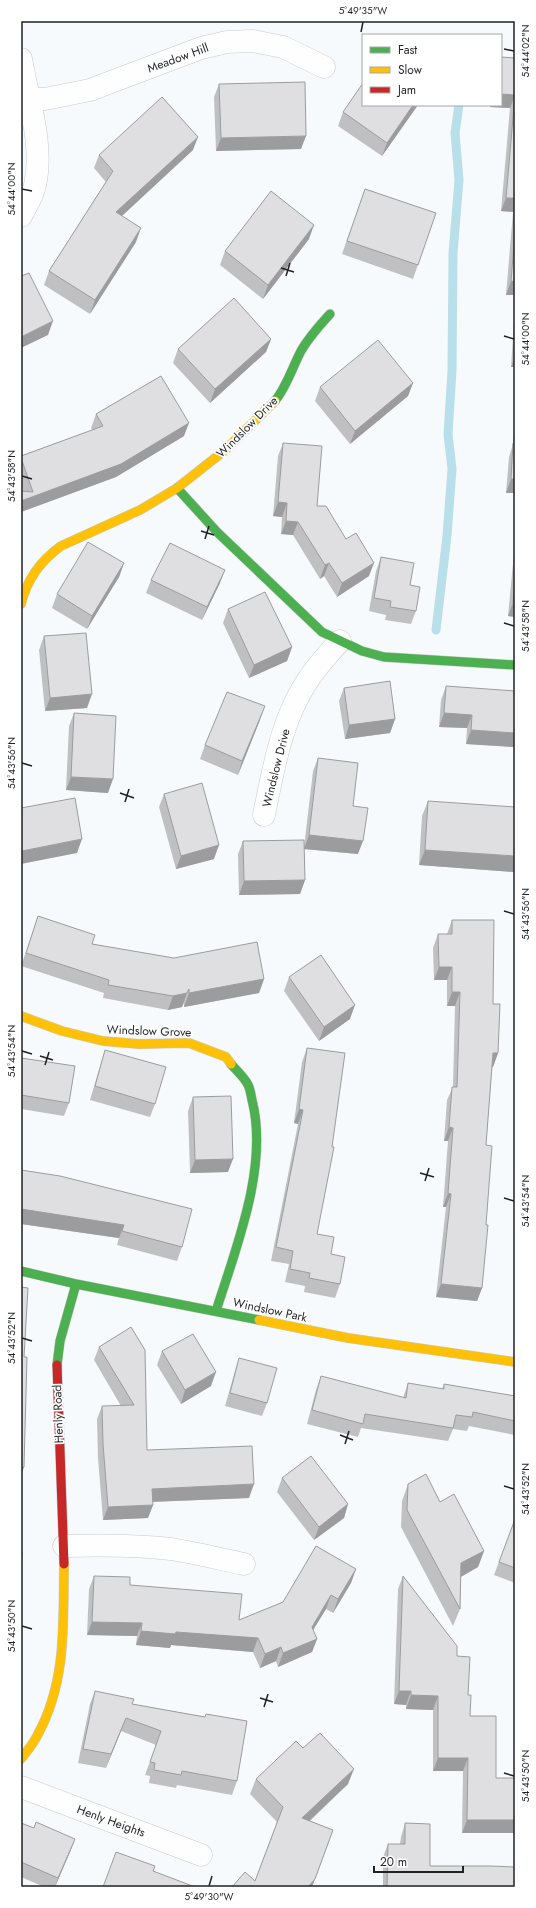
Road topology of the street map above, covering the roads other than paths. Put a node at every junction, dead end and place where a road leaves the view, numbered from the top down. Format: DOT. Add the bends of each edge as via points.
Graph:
graph roads {
  1 [pos="21,60"];
  2 [pos="324,67"];
  3 [pos="25,99"];
  4 [pos="21,216"];
  5 [pos="330,314"];
  6 [pos="177,488"];
  7 [pos="21,604"];
  8 [pos="340,641"];
  9 [pos="515,665"];
  10 [pos="264,815"];
  11 [pos="21,1016"];
  12 [pos="21,1271"];
  13 [pos="76,1284"];
  14 [pos="216,1311"];
  15 [pos="515,1362"];
  16 [pos="64,1546"];
  17 [pos="244,1564"];
  18 [pos="21,1759"];
  19 [pos="21,1787"];
  20 [pos="201,1855"];
  1 -- 3 [label="street"];
  2 -- 3 [label="street, Meadow Hill" via="283,47 253,41 227,42 201,48 90,90 45,99"];
  3 -- 4 [label="street" via="37,150 35,186"];
  5 -- 6 [label="street, Windslow Drive" via="314,331 301,351 282,392 270,407 224,451"];
  6 -- 7 [label="street, Windslow Drive" via="140,510 52,552 34,573"];
  6 -- 8 [label="street" via="217,532 306,618 322,632"];
  8 -- 9 [label="street" via="384,657"];
  8 -- 10 [label="street, Windslow Drive" via="315,669 295,702 276,757"];
  11 -- 14 [label="street, Windslow Grove" via="72,1036 105,1042 187,1043 200,1046 223,1056 248,1083 256,1109 255,1174 245,1220"];
  12 -- 13 [label="street, Windslow Park"];
  13 -- 14 [label="street, Windslow Park"];
  13 -- 16 [label="street, Henly Road" via="60,1341 57,1366"];
  14 -- 15 [label="street, Windslow Park" via="348,1338"];
  16 -- 17 [label="street" via="122,1545 157,1548"];
  16 -- 18 [label="street, Henly Road" via="63,1651 57,1688 38,1735"];
  19 -- 20 [label="street, Henly Heights"];
}
